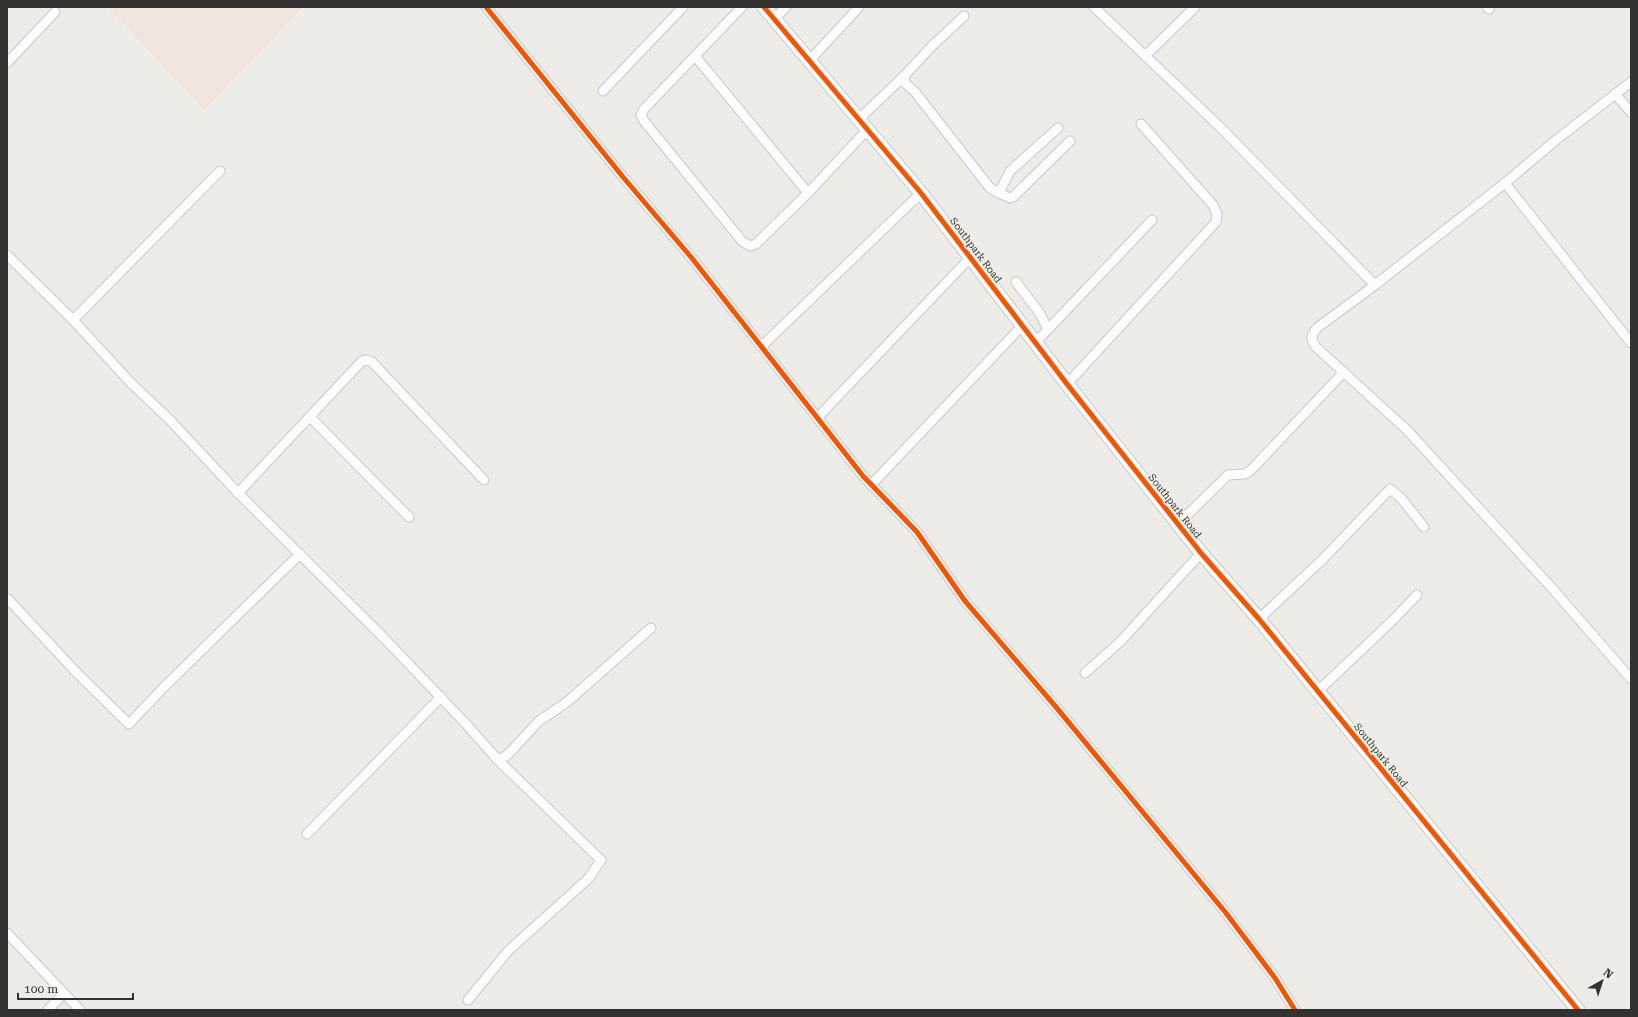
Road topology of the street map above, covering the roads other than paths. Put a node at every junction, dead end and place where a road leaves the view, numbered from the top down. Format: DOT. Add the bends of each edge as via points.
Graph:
graph roads {
  1 [pos="486,7"];
  2 [pos="684,7"];
  3 [pos="742,7"];
  4 [pos="764,7"];
  5 [pos="786,7"];
  6 [pos="859,7"];
  7 [pos="1094,7"];
  8 [pos="1195,7"];
  9 [pos="55,12"];
  10 [pos="964,16"];
  11 [pos="774,19"];
  12 [pos="695,56"];
  13 [pos="1145,56"];
  14 [pos="810,60"];
  15 [pos="7,63"];
  16 [pos="904,76"];
  17 [pos="1631,82"];
  18 [pos="603,91"];
  19 [pos="1615,94"];
  20 [pos="1631,112"];
  21 [pos="859,119"];
  22 [pos="1140,124"];
  23 [pos="1058,128"];
  24 [pos="868,129"];
  25 [pos="1070,141"];
  26 [pos="220,171"];
  27 [pos="1505,182"];
  28 [pos="808,193"];
  29 [pos="922,193"];
  30 [pos="1000,193"];
  31 [pos="1152,220"];
  32 [pos="7,255"];
  33 [pos="970,258"];
  34 [pos="1016,282"];
  35 [pos="1375,285"];
  36 [pos="73,320"];
  37 [pos="1022,326"];
  38 [pos="1048,329"];
  39 [pos="1035,343"];
  40 [pos="1631,343"];
  41 [pos="762,346"];
  42 [pos="1344,372"];
  43 [pos="1067,384"];
  44 [pos="310,417"];
  45 [pos="817,418"];
  46 [pos="484,480"];
  47 [pos="871,485"];
  48 [pos="238,493"];
  49 [pos="409,517"];
  50 [pos="1178,524"];
  51 [pos="1424,527"];
  52 [pos="1201,553"];
  53 [pos="300,554"];
  54 [pos="1417,595"];
  55 [pos="7,598"];
  56 [pos="1259,619"];
  57 [pos="651,628"];
  58 [pos="1085,674"];
  59 [pos="1631,679"];
  60 [pos="1318,691"];
  61 [pos="440,697"];
  62 [pos="498,760"];
  63 [pos="307,834"];
  64 [pos="7,933"];
  65 [pos="64,993"];
  66 [pos="468,1000"];
  67 [pos="48,1010"];
  68 [pos="80,1010"];
  69 [pos="1295,1010"];
  70 [pos="1578,1010"];
  1 -- 41 [label="street"];
  2 -- 18 [label="street"];
  3 -- 12 [label="street"];
  4 -- 11 [label="street, Southpark Road"];
  5 -- 11 [label="street"];
  6 -- 14 [label="street"];
  7 -- 13 [label="street"];
  8 -- 13 [label="street"];
  9 -- 15 [label="street"];
  10 -- 16 [label="street"];
  11 -- 14 [label="street, Southpark Road"];
  12 -- 28 [label="street"];
  12 -- 28 [label="street" via="641,115 742,241 750,246 756,244"];
  13 -- 35 [label="street" via="1219,126"];
  14 -- 21 [label="street, Southpark Road"];
  16 -- 21 [label="street"];
  16 -- 30 [label="street" via="905,83 923,102 990,188"];
  17 -- 19 [label="street"];
  19 -- 20 [label="street"];
  19 -- 27 [label="street"];
  21 -- 24 [label="street, Southpark Road"];
  22 -- 43 [label="street" via="1213,205 1217,214 1216,222"];
  23 -- 30 [label="street" via="1010,171"];
  24 -- 28 [label="street"];
  24 -- 29 [label="street, Southpark Road"];
  25 -- 30 [label="street" via="1013,197"];
  26 -- 36 [label="street"];
  27 -- 35 [label="street"];
  27 -- 40 [label="street"];
  29 -- 33 [label="street, Southpark Road"];
  29 -- 41 [label="street"];
  31 -- 38 [label="street"];
  32 -- 36 [label="street"];
  33 -- 37 [label="street, Southpark Road"];
  33 -- 45 [label="street"];
  34 -- 38 [label="street" via="1039,312"];
  35 -- 42 [label="street" via="1312,334 1312,341 1316,347"];
  36 -- 48 [label="street"];
  37 -- 39 [label="street, Southpark Road"];
  37 -- 47 [label="street"];
  38 -- 39 [label="street"];
  39 -- 43 [label="street, Southpark Road"];
  41 -- 45 [label="street"];
  42 -- 50 [label="street" via="1251,470 1246,474 1228,475"];
  42 -- 59 [label="street" via="1412,436 1551,587"];
  43 -- 50 [label="street, Southpark Road"];
  44 -- 46 [label="street" via="362,361 367,360 372,362"];
  44 -- 48 [label="street"];
  44 -- 49 [label="street"];
  45 -- 47 [label="street"];
  47 -- 69 [label="street" via="917,532 965,601 1226,913"];
  48 -- 53 [label="street"];
  50 -- 52 [label="street, Southpark Road"];
  51 -- 56 [label="street" via="1401,498 1390,489 1323,559"];
  52 -- 56 [label="street, Southpark Road"];
  52 -- 58 [label="street" via="1120,642"];
  53 -- 55 [label="street" via="129,724"];
  53 -- 61 [label="street"];
  54 -- 60 [label="street"];
  56 -- 60 [label="street, Southpark Road"];
  57 -- 62 [label="street" via="566,702 539,721 506,756"];
  60 -- 70 [label="street, Southpark Road"];
  61 -- 62 [label="street"];
  61 -- 63 [label="street"];
  62 -- 66 [label="street" via="601,860 589,878 508,951"];
  64 -- 65 [label="street"];
  65 -- 67 [label="street"];
  65 -- 68 [label="street"];
}
